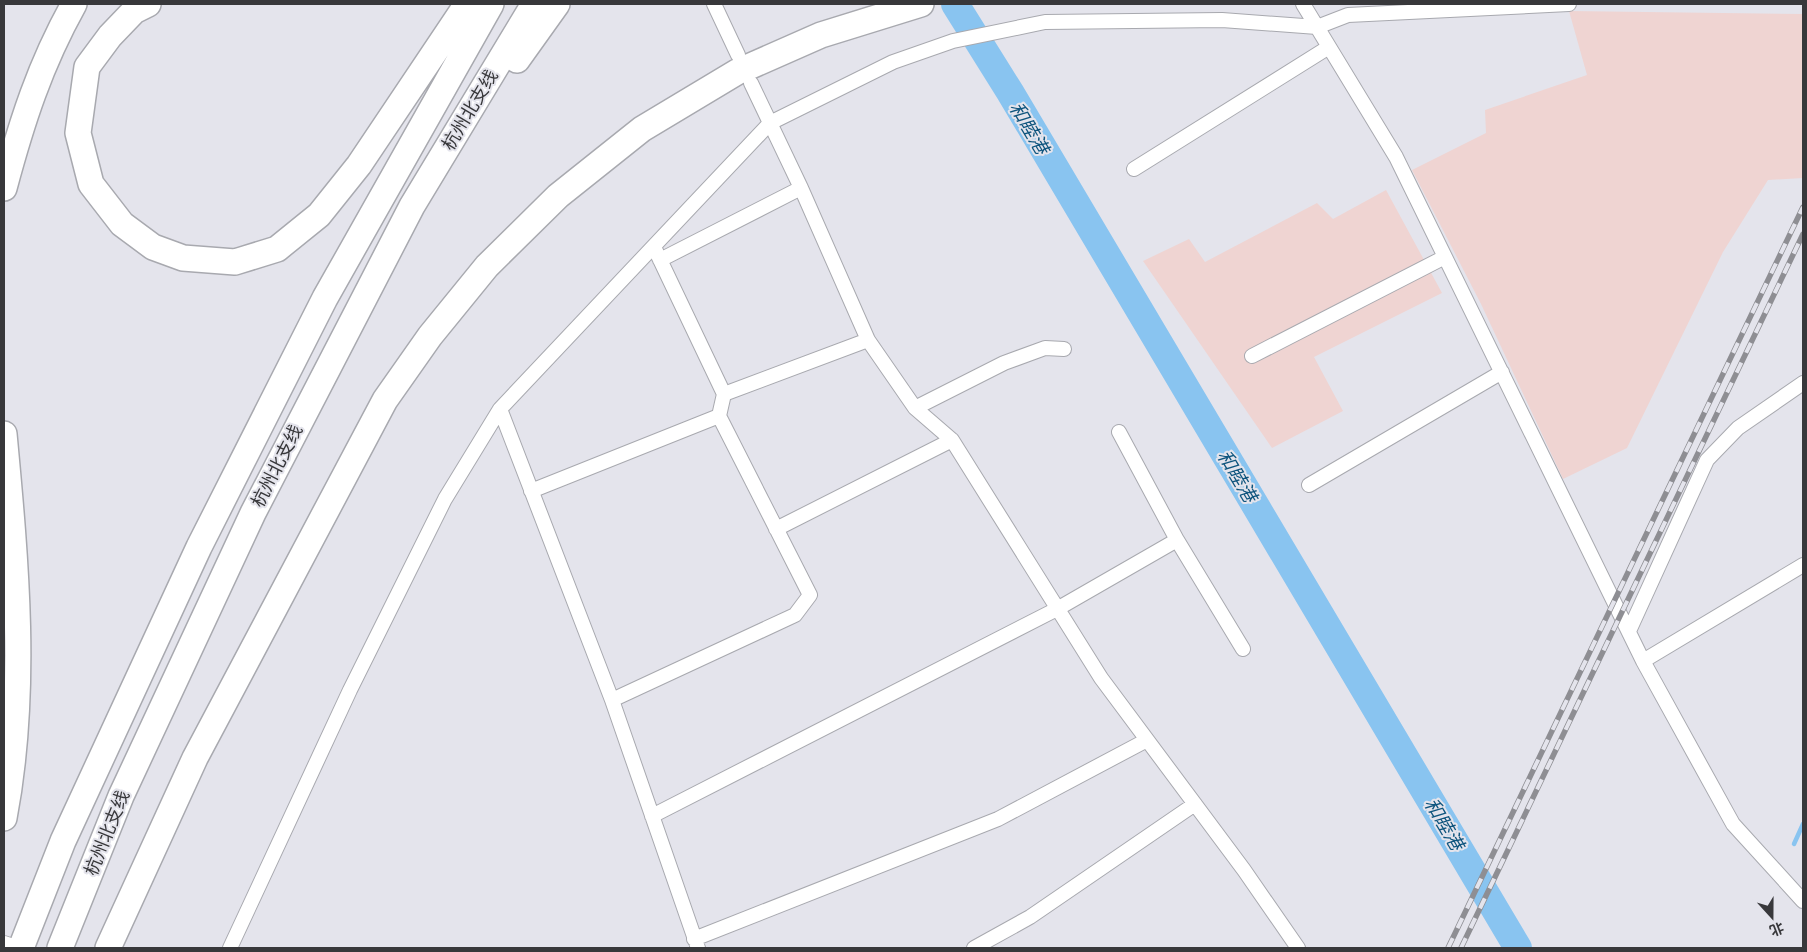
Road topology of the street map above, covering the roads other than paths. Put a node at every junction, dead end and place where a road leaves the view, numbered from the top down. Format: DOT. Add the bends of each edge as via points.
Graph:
graph roads {
  1 [pos="74,4"];
  2 [pos="148,4"];
  3 [pos="467,4"];
  4 [pos="491,4"];
  5 [pos="534,4"];
  6 [pos="557,4"];
  7 [pos="714,4"];
  8 [pos="921,4"];
  9 [pos="1303,4"];
  10 [pos="1569,4"];
  11 [pos="1317,27"];
  12 [pos="1329,47"];
  13 [pos="738,55"];
  14 [pos="751,83"];
  15 [pos="770,124"];
  16 [pos="1134,169"];
  17 [pos="4,188"];
  18 [pos="801,188"];
  19 [pos="412,206"];
  20 [pos="654,247"];
  21 [pos="1446,257"];
  22 [pos="660,260"];
  23 [pos="868,340"];
  24 [pos="1064,349"];
  25 [pos="1252,356"];
  26 [pos="1502,372"];
  27 [pos="1803,383"];
  28 [pos="724,394"];
  29 [pos="914,408"];
  30 [pos="500,409"];
  31 [pos="719,416"];
  32 [pos="1119,432"];
  33 [pos="4,434"];
  34 [pos="952,440"];
  35 [pos="1309,485"];
  36 [pos="531,491"];
  37 [pos="776,529"];
  38 [pos="1177,540"];
  39 [pos="4,544"];
  40 [pos="1803,566"];
  41 [pos="1057,609"];
  42 [pos="18,623"];
  43 [pos="1629,632"];
  44 [pos="1243,649"];
  45 [pos="1643,661"];
  46 [pos="612,700"];
  47 [pos="1147,740"];
  48 [pos="1195,804"];
  49 [pos="652,816"];
  50 [pos="4,818"];
  51 [pos="1803,901"];
  52 [pos="111,942"];
  53 [pos="4,943"];
  54 [pos="696,944"];
  55 [pos="20,948"];
  56 [pos="60,948"];
  57 [pos="230,948"];
  58 [pos="974,948"];
  59 [pos="1298,948"];
  1 -- 17 [label="highway" via="50,46 21,124"];
  2 -- 3 [label="highway" via="134,11 87,68 78,133 91,184 122,224 153,247 183,258 235,262 277,249 319,215 359,165"];
  4 -- 55 [label="highway, 杭州北支线" via="325,298 199,547 63,841"];
  5 -- 19 [label="highway, 杭州北支线"];
  6 -- 19 [label="highway"];
  7 -- 13 [label="street"];
  8 -- 52 [label="highway" via="821,35 737,72 642,129 558,196 487,266 430,336 385,400 195,758"];
  9 -- 11 [label="street"];
  10 -- 11 [label="street" via="1348,15"];
  11 -- 12 [label="street"];
  11 -- 15 [label="street" via="1222,20 1045,22 953,41 893,62"];
  12 -- 16 [label="street"];
  12 -- 21 [label="street" via="1396,157"];
  14 -- 15 [label="street"];
  15 -- 18 [label="street"];
  15 -- 20 [label="street"];
  18 -- 22 [label="street"];
  18 -- 23 [label="street"];
  19 -- 56 [label="highway, 杭州北支线" via="253,513 122,796"];
  20 -- 22 [label="street"];
  20 -- 30 [label="street"];
  21 -- 25 [label="street"];
  21 -- 26 [label="street"];
  22 -- 28 [label="street"];
  23 -- 28 [label="street"];
  23 -- 29 [label="street"];
  24 -- 29 [label="street" via="1045,348 1004,363"];
  26 -- 35 [label="street"];
  26 -- 43 [label="street"];
  27 -- 43 [label="street" via="1738,428 1707,460"];
  28 -- 31 [label="street"];
  29 -- 34 [label="street"];
  30 -- 36 [label="street"];
  30 -- 57 [label="street" via="445,499 350,690"];
  31 -- 36 [label="street"];
  31 -- 37 [label="street"];
  32 -- 38 [label="street"];
  33 -- 42 [label="highway"];
  34 -- 37 [label="street"];
  34 -- 41 [label="street"];
  36 -- 46 [label="street"];
  37 -- 46 [label="street" via="810,596 795,615"];
  38 -- 41 [label="street"];
  38 -- 44 [label="street"];
  39 -- 42 [label="highway"];
  40 -- 45 [label="street"];
  41 -- 47 [label="street" via="1101,678"];
  41 -- 49 [label="street"];
  42 -- 50 [label="highway" via="17,722"];
  43 -- 45 [label="street"];
  45 -- 51 [label="street" via="1733,824"];
  46 -- 49 [label="street"];
  47 -- 48 [label="street"];
  47 -- 54 [label="street" via="998,819"];
  48 -- 58 [label="street" via="1030,918"];
  48 -- 59 [label="street"];
  49 -- 54 [label="street"];
  53 -- 55 [label="street"];
}
